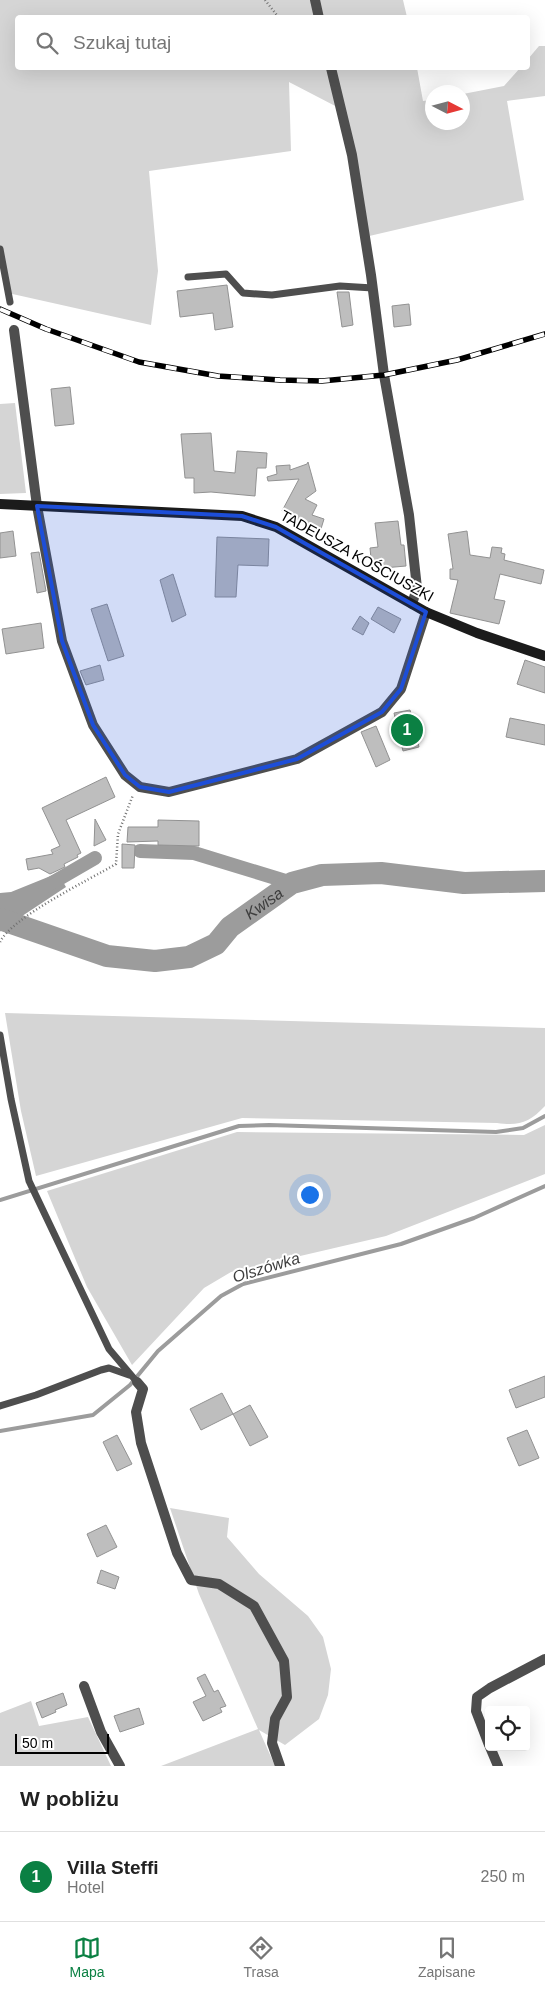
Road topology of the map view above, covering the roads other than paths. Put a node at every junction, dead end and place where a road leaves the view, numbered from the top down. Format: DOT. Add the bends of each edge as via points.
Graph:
graph roads {
  1 [pos="315,0"];
  2 [pos="318,15"];
  3 [pos="331,70"];
  4 [pos="0,249"];
  5 [pos="188,277"];
  6 [pos="373,288"];
  7 [pos="10,302"];
  8 [pos="14,330"];
  9 [pos="0,504"];
  10 [pos="37,506"];
  11 [pos="412,604"];
  12 [pos="426,612"];
  13 [pos="545,656"];
  14 [pos="0,1035"];
  15 [pos="109,1349"];
  16 [pos="109,1368"];
  17 [pos="135,1379"];
  18 [pos="0,1406"];
  19 [pos="545,1659"];
  20 [pos="84,1686"];
  21 [pos="485,1735"];
  22 [pos="491,1751"];
  23 [pos="120,1766"];
  24 [pos="280,1766"];
  25 [pos="498,1766"];
  1 -- 2 [label="street"];
  3 -- 6 [label="street" via="352,155"];
  4 -- 7 [label="lane"];
  5 -- 6 [label="lane" via="226,274 243,293 272,295 340,286"];
  6 -- 11 [label="street" via="384,375 410,524 417,588"];
  8 -- 10 [label="street"];
  9 -- 10 [label="main road, TADEUSZA KOŚCIUSZKI"];
  10 -- 11 [label="main road, TADEUSZA KOŚCIUSZKI" via="242,516 276,527"];
  10 -- 12 [label="street" via="62,641 93,725 125,775 140,787 169,792 297,759 382,712 401,690"];
  11 -- 12 [label="main road, TADEUSZA KOŚCIUSZKI"];
  12 -- 13 [label="main road, TADEUSZA KOŚCIUSZKI"];
  14 -- 15 [label="lane" via="10,1099 30,1184"];
  15 -- 16 [label="lane" via="112,1358"];
  15 -- 17 [label="lane"];
  16 -- 17 [label="lane"];
  16 -- 18 [label="lane"];
  17 -- 24 [label="street" via="143,1389 136,1412 141,1443 177,1552 191,1580 219,1584 254,1606 284,1661 287,1697 275,1719 272,1743"];
  19 -- 21 [label="street" via="477,1697 476,1711"];
  20 -- 23 [label="street" via="101,1732"];
  22 -- 25 [label="street"];
}
